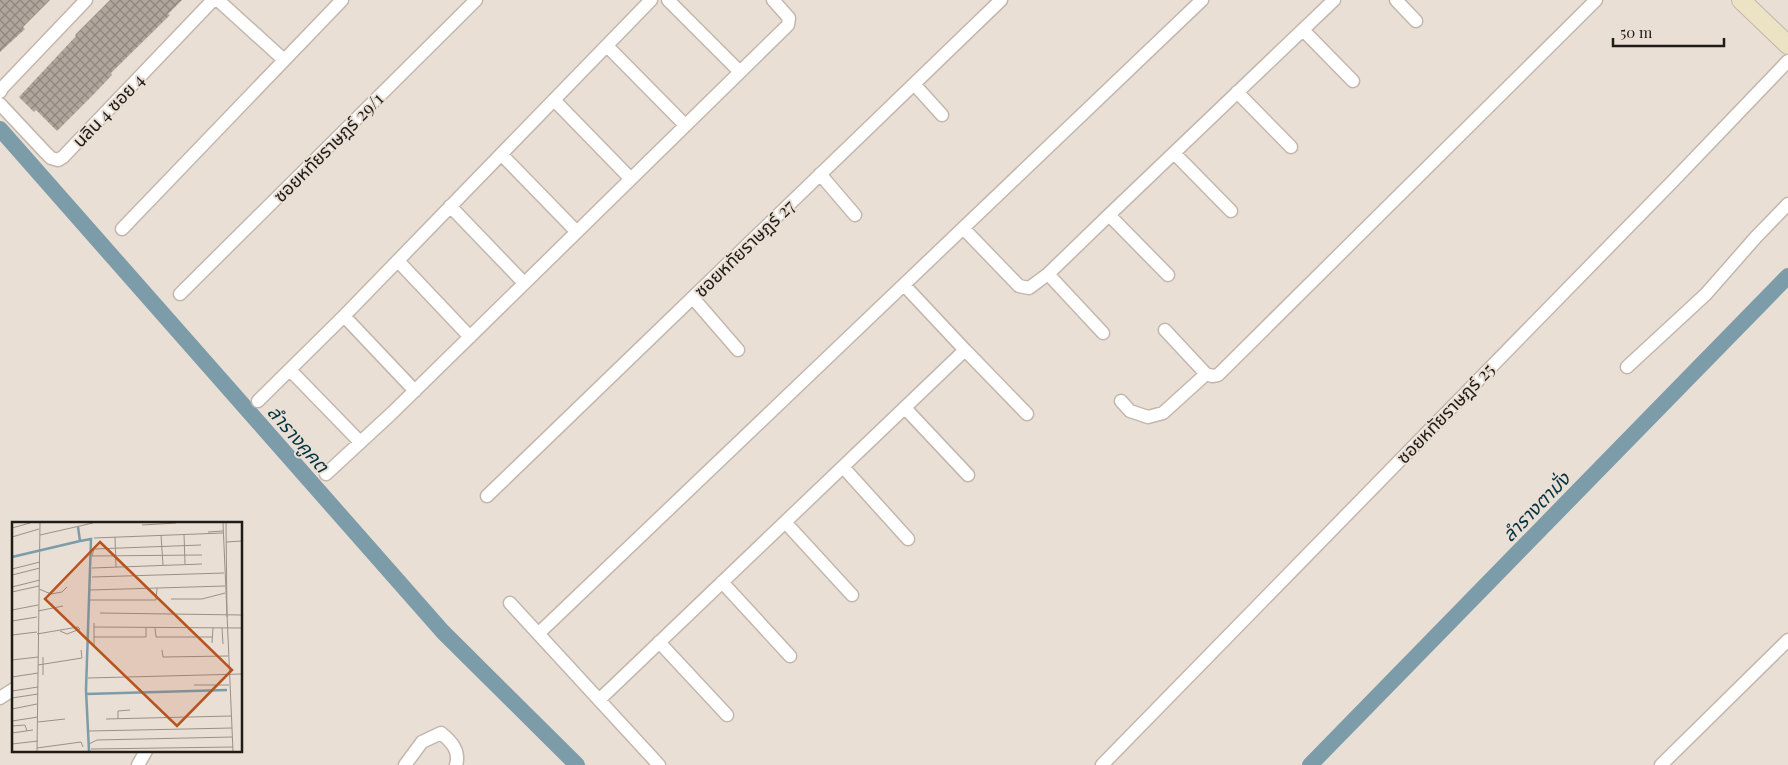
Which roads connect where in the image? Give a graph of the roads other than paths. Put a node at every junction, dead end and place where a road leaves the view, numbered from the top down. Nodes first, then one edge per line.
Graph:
1 (86, 0) edge
2 (213, 0) edge
3 (218, 0) edge
4 (342, 0) edge
5 (476, 0) edge
6 (652, 0) edge
7 (668, 0) edge
8 (773, 0) edge
9 (1001, 0) edge
10 (1202, 0) edge
11 (1334, 0) edge
12 (1396, 0) edge
13 (1596, 0) edge
14 (1742, 0) edge
15 (1416, 21) dead end
16 (1303, 30) junction
17 (1788, 45) edge
18 (608, 46) junction
19 (284, 60) junction
20 (1788, 61) edge
21 (740, 72) junction
22 (1353, 81) dead end
23 (914, 84) junction
24 (1, 90) edge
25 (1237, 92) junction
26 (554, 100) junction
27 (0, 104) edge
28 (942, 115) dead end
29 (685, 125) junction
30 (1291, 147) dead end
31 (1174, 153) junction
32 (501, 154) junction
33 (820, 174) junction
34 (630, 178) junction
35 (1788, 204) edge
36 (450, 206) junction
37 (1232, 211) dead end
38 (855, 215) dead end
39 (1109, 215) junction
40 (963, 228) junction
41 (122, 229) dead end
42 (576, 231) junction
43 (398, 261) junction
44 (1048, 274) junction
45 (1168, 275) dead end
46 (524, 284) junction
47 (904, 285) junction
48 (180, 294) dead end
49 (693, 298) junction
50 (344, 316) junction
51 (1165, 330) dead end
52 (1103, 333) dead end
53 (470, 336) junction
54 (738, 350) dead end
55 (965, 350) junction
56 (1627, 367) dead end
57 (290, 370) junction
58 (1206, 374) junction
59 (415, 391) junction
60 (258, 401) dead end
61 (1121, 401) dead end
62 (906, 408) junction
63 (1027, 414) dead end
64 (360, 442) junction
65 (843, 467) junction
66 (326, 474) dead end
67 (968, 475) dead end
68 (487, 496) dead end
69 (785, 522) junction
70 (908, 539) dead end
71 (722, 582) junction
72 (852, 595) dead end
73 (510, 603) dead end
74 (539, 633) junction
75 (1788, 640) edge
76 (659, 642) junction
77 (790, 656) dead end
78 (12, 690) edge
79 (0, 698) edge
80 (599, 700) junction
81 (727, 715) dead end
82 (145, 752) edge
83 (138, 765) edge
84 (405, 765) edge
85 (456, 765) edge
86 (658, 765) edge
87 (1102, 765) edge
88 (1662, 765) edge

1 - 24 street
2 - 27 street, นลิน 4 ซอย 4
3 - 19 street
4 - 19 street
5 - 48 street, ซอยหทัยราษฎร์ 29/1
6 - 18 street
7 - 21 street
8 - 21 street
9 - 23 street, ซอยหทัยราษฎร์ 27
10 - 40 street
11 - 16 street
12 - 15 street
13 - 58 street
14 - 17 main road
16 - 22 street
16 - 25 street
18 - 26 street
18 - 29 street
19 - 41 street
20 - 87 street, ซอยหทัยราษฎร์ 25
21 - 29 street
23 - 28 street
23 - 33 street, ซอยหทัยราษฎร์ 27
25 - 30 street
25 - 31 street
26 - 32 street
26 - 34 street
29 - 34 street
31 - 37 street
31 - 39 street
32 - 36 street
32 - 42 street
33 - 38 street
33 - 49 street, ซอยหทัยราษฎร์ 27
34 - 42 street
35 - 56 street
36 - 43 street
36 - 46 street
39 - 44 street
39 - 45 street
40 - 44 street
40 - 47 street
42 - 46 street
43 - 50 street
43 - 53 street
44 - 52 street
46 - 53 street
47 - 55 street
47 - 74 street
49 - 54 street
49 - 68 street, ซอยหทัยราษฎร์ 27
50 - 57 street
50 - 59 street
51 - 58 street
53 - 59 street
55 - 62 street
55 - 63 street
57 - 60 street
57 - 64 street
58 - 61 street
59 - 64 street
62 - 65 street
62 - 67 street
64 - 66 street
65 - 69 street
65 - 70 street
69 - 71 street
69 - 72 street
71 - 76 street
71 - 77 street
73 - 74 street
74 - 80 street
75 - 88 street
76 - 80 street
76 - 81 street
78 - 79 street
80 - 86 street
82 - 83 street
84 - 85 street

